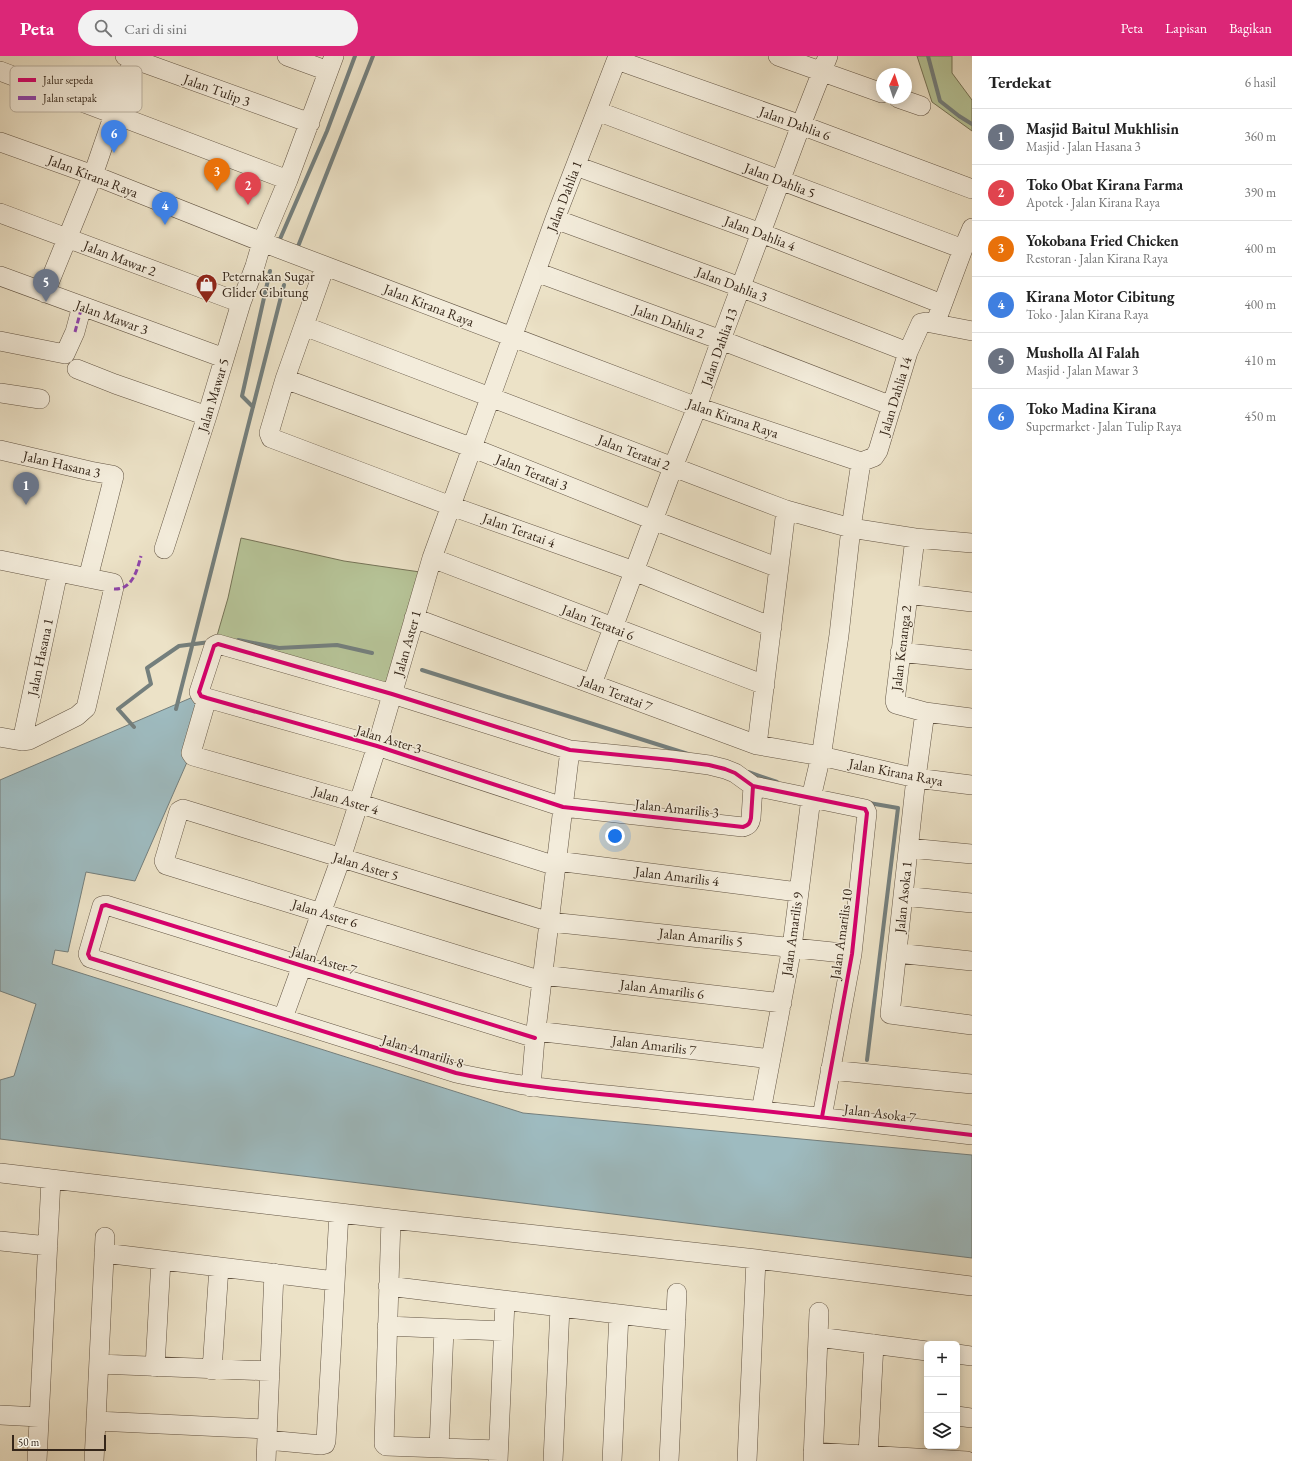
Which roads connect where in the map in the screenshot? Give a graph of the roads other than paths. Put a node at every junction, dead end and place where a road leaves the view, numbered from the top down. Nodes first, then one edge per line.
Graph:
1 (288, 56) edge
2 (778, 56) edge
3 (131, 57) edge
4 (618, 58) edge
5 (331, 63) edge
6 (825, 64) edge
7 (0, 71) edge
8 (10, 75) edge
9 (876, 90) edge
10 (912, 103) edge
11 (921, 106) dead end
12 (597, 111) junction
13 (113, 113) joint
14 (310, 124) junction
15 (801, 125) junction
16 (0, 142) edge
17 (576, 166) junction
18 (93, 175) junction
19 (288, 180) junction
20 (780, 181) junction
21 (972, 189) edge
22 (0, 213) edge
23 (555, 218) junction
24 (972, 228) edge
25 (761, 233) junction
26 (68, 238) junction
27 (270, 245) junction
28 (963, 249) junction
29 (325, 266) junction
30 (536, 272) junction
31 (0, 276) edge
32 (740, 287) junction
33 (45, 293) junction
34 (241, 303) junction
35 (942, 304) junction
36 (82, 306) junction
37 (928, 324) junction
38 (304, 326) junction
39 (972, 331) edge
40 (512, 337) junction
41 (721, 340) junction
42 (0, 342) edge
43 (908, 352) junction
44 (224, 358) junction
45 (77, 369) dead end
46 (285, 379) junction
47 (0, 393) edge
48 (490, 397) junction
49 (40, 399) dead end
50 (892, 406) junction
51 (697, 407) junction
52 (207, 416) junction
53 (473, 448) junction
54 (0, 453) edge
55 (861, 462) junction
56 (673, 467) junction
57 (451, 506) junction
58 (786, 510) junction
59 (653, 520) junction
60 (851, 528) junction
61 (915, 538) junction
62 (972, 543) edge
63 (164, 548) dead end
64 (432, 558) junction
65 (0, 560) edge
66 (779, 568) junction
67 (58, 572) junction
68 (634, 572) junction
69 (88, 578) junction
70 (908, 594) junction
71 (972, 602) edge
72 (414, 618) junction
73 (772, 627) junction
74 (613, 628) junction
75 (900, 652) junction
76 (972, 660) edge
77 (592, 684) junction
78 (765, 685) junction
79 (392, 694) junction
80 (207, 698) junction
81 (925, 712) junction
82 (972, 718) edge
83 (0, 737) edge
84 (22, 741) junction
85 (757, 745) junction
86 (376, 746) junction
87 (570, 750) junction
88 (821, 756) junction
89 (916, 778) junction
90 (972, 785) edge
91 (752, 786) junction
92 (810, 798) junction
93 (358, 803) junction
94 (563, 807) junction
95 (183, 809) joint
96 (909, 848) junction
97 (972, 854) edge
98 (341, 858) junction
99 (556, 863) junction
100 (798, 892) junction
101 (903, 896) junction
102 (972, 903) edge
103 (322, 912) junction
104 (550, 922) junction
105 (792, 947) junction
106 (897, 953) junction
107 (852, 954) junction
108 (90, 958) joint
109 (972, 961) edge
110 (302, 965) junction
111 (543, 978) junction
112 (782, 1003) junction
113 (283, 1018) junction
114 (972, 1024) edge
115 (536, 1034) junction
116 (772, 1059) junction
117 (830, 1070) junction
118 (972, 1084) edge
119 (531, 1087) junction
120 (762, 1111) junction
121 (822, 1117) junction
122 (972, 1135) edge
123 (0, 1173) edge
124 (51, 1179) junction
125 (339, 1213) junction
126 (391, 1219) junction
127 (0, 1241) edge
128 (48, 1246) junction
129 (756, 1259) junction
130 (161, 1260) junction
131 (219, 1267) junction
132 (274, 1273) junction
133 (335, 1281) junction
134 (388, 1286) junction
135 (972, 1286) edge
136 (677, 1293) dead end
137 (505, 1300) junction
138 (560, 1307) junction
139 (819, 1312) dead end
140 (619, 1314) junction
141 (676, 1321) junction
142 (387, 1326) junction
143 (444, 1328) junction
144 (504, 1331) junction
145 (818, 1337) junction
146 (874, 1344) junction
147 (924, 1351) edge
148 (960, 1354) edge
149 (972, 1356) edge
150 (98, 1364) junction
151 (155, 1367) junction
152 (212, 1370) junction
153 (270, 1371) junction
154 (0, 1416) edge
155 (960, 1416) edge
156 (39, 1417) junction
157 (972, 1418) edge
158 (96, 1421) junction
159 (267, 1434) junction
160 (438, 1448) junction
161 (927, 1452) edge
162 (868, 1455) junction
163 (498, 1456) edge
164 (813, 1456) edge
165 (37, 1461) edge
166 (94, 1461) edge
167 (266, 1461) edge
168 (553, 1461) edge
169 (612, 1461) edge
170 (669, 1461) edge
171 (747, 1461) edge
172 (967, 1461) edge

1 - 5 street
2 - 6 street
3 - 14 street, Jalan Tulip 3
4 - 12 street, Jalan Dahlia 1
4 - 15 street, Jalan Dahlia 6
5 - 14 street, Jalan Mawar 5
6 - 9 street
6 - 15 street, Jalan Dahlia 13
7 - 8 street
10 - 11 street
12 - 17 street, Jalan Dahlia 1
12 - 20 street, Jalan Dahlia 5
13 - 18 street
13 - 19 street
14 - 19 street, Jalan Mawar 5
15 - 20 street, Jalan Dahlia 13
15 - 21 street, Jalan Dahlia 6
16 - 18 street, Jalan Kirana Raya
17 - 23 street, Jalan Dahlia 1
17 - 25 street, Jalan Dahlia 4
18 - 26 street
18 - 27 street, Jalan Kirana Raya
19 - 27 street, Jalan Mawar 5
20 - 25 street, Jalan Dahlia 13
20 - 28 street, Jalan Dahlia 5
22 - 26 street, Jalan Mawar 2
23 - 30 street, Jalan Dahlia 1
23 - 32 street, Jalan Dahlia 3
24 - 28 street, Jalan Dahlia 14
25 - 32 street, Jalan Dahlia 13
25 - 35 street, Jalan Dahlia 4
26 - 33 street
26 - 34 street, Jalan Mawar 2
27 - 29 street, Jalan Kirana Raya
27 - 34 street, Jalan Mawar 5
28 - 35 street, Jalan Dahlia 14
29 - 38 street
29 - 40 street, Jalan Kirana Raya
30 - 40 street, Jalan Dahlia 1
30 - 41 street, Jalan Dahlia 2
31 - 33 street, Jalan Mawar 3
32 - 41 street, Jalan Dahlia 13
32 - 43 street, Jalan Dahlia 3
33 - 36 street, Jalan Mawar 3
34 - 44 street, Jalan Mawar 5
35 - 37 street, Jalan Dahlia 14
36 - 42 street
36 - 44 street, Jalan Mawar 3
37 - 39 street
37 - 43 street, Jalan Dahlia 14
38 - 46 street
38 - 48 street, Jalan Teratai 2
40 - 48 street, Jalan Aster 1
40 - 51 street, Jalan Kirana Raya
41 - 50 street, Jalan Dahlia 2
41 - 51 street, Jalan Dahlia 13
43 - 50 street, Jalan Dahlia 14
44 - 52 street, Jalan Mawar 5
45 - 52 street
46 - 53 street, Jalan Teratai 3
46 - 57 street, Jalan Teratai 4
47 - 49 street
48 - 53 street, Jalan Aster 1
48 - 56 street, Jalan Teratai 2
50 - 55 street, Jalan Dahlia 14
51 - 55 street, Jalan Kirana Raya
51 - 56 street, Jalan Dahlia 13
52 - 63 street, Jalan Mawar 5
53 - 57 street, Jalan Aster 1
53 - 59 street, Jalan Teratai 3
54 - 69 street, Jalan Hasana 3
55 - 60 street, Jalan Amarilis 9
56 - 58 street, Jalan Teratai 2
56 - 59 street, Jalan Dahlia 13
57 - 64 street, Jalan Aster 1
57 - 68 street, Jalan Teratai 4
58 - 60 street, Jalan Teratai 2
58 - 66 street
59 - 66 street, Jalan Teratai 3
59 - 68 street, Jalan Dahlia 13
60 - 61 street, Jalan Teratai 2
60 - 88 street, Jalan Amarilis 9
61 - 62 street, Jalan Teratai 2
61 - 70 street, Jalan Kenanga 2
64 - 72 street, Jalan Aster 1
64 - 74 street, Jalan Teratai 6
65 - 67 street
66 - 73 street
67 - 69 street
67 - 84 street, Jalan Hasana 1
68 - 73 street, Jalan Teratai 4
68 - 74 street, Jalan Dahlia 13
69 - 84 street
70 - 71 street
70 - 75 street, Jalan Kenanga 2
72 - 77 street, Jalan Teratai 7
72 - 79 street, Jalan Aster 1
73 - 78 street
74 - 77 street, Jalan Dahlia 13
74 - 78 street, Jalan Teratai 6
75 - 76 street
75 - 81 street, Jalan Kenanga 2
77 - 85 street, Jalan Teratai 7
78 - 85 street
79 - 80 street
79 - 86 street, Jalan Aster 1
79 - 87 street
80 - 86 street, Jalan Aster 3
80 - 93 street, Jalan Aster 4
81 - 82 street, Jalan Kenanga 2
81 - 89 street, Jalan Asoka 1
83 - 84 street
85 - 88 street, Jalan Teratai 7
86 - 93 street, Jalan Aster 1
86 - 94 street, Jalan Aster 3
87 - 91 street
87 - 94 street
88 - 89 street, Jalan Kirana Raya
88 - 92 street, Jalan Amarilis 9
89 - 90 street, Jalan Kirana Raya
89 - 96 street, Jalan Asoka 1
91 - 92 street
91 - 94 street, Jalan Amarilis 3
92 - 100 street, Jalan Amarilis 9
92 - 107 street, Jalan Amarilis 10
93 - 98 street, Jalan Aster 1
93 - 99 street, Jalan Aster 4
94 - 99 street
95 - 98 street, Jalan Aster 5
95 - 103 street, Jalan Aster 6
96 - 97 street
96 - 101 street, Jalan Asoka 1
98 - 103 street, Jalan Aster 1
98 - 104 street, Jalan Aster 5
99 - 100 street, Jalan Amarilis 4
99 - 104 street
100 - 105 street, Jalan Amarilis 9
101 - 102 street
101 - 106 street, Jalan Asoka 1
103 - 110 street, Jalan Aster 1
103 - 111 street, Jalan Aster 6
104 - 105 street, Jalan Amarilis 5
104 - 111 street
105 - 107 street, Jalan Amarilis 5
105 - 112 street, Jalan Amarilis 9
106 - 109 street
106 - 114 street, Jalan Asoka 1
107 - 117 street, Jalan Amarilis 10
108 - 110 street, Jalan Aster 7
108 - 113 street, Jalan Amarilis 8
110 - 113 street, Jalan Aster 1
110 - 115 street, Jalan Aster 7
111 - 112 street, Jalan Amarilis 6
111 - 115 street
112 - 116 street, Jalan Amarilis 9
113 - 119 street, Jalan Amarilis 8
115 - 116 street, Jalan Amarilis 7
115 - 119 street
116 - 120 street, Jalan Amarilis 9
117 - 118 street
117 - 121 street, Jalan Amarilis 10
119 - 120 street, Jalan Amarilis 8
120 - 121 street, Jalan Asoka 7
121 - 122 street, Jalan Asoka 7
123 - 124 street
124 - 125 street
124 - 128 street
125 - 126 street
125 - 133 street
126 - 129 street
126 - 134 street
127 - 128 street
128 - 156 street
129 - 135 street
129 - 171 street
130 - 131 street
130 - 150 street
130 - 151 street
131 - 132 street
131 - 152 street
132 - 133 street
132 - 153 street
133 - 159 street
134 - 137 street
134 - 142 street
136 - 141 street
137 - 138 street
137 - 144 street
138 - 140 street
138 - 168 street
139 - 145 street
140 - 141 street
140 - 169 street
141 - 170 street
142 - 143 street
142 - 160 street
143 - 144 street
143 - 160 street
144 - 163 street
145 - 146 street
145 - 164 street
146 - 147 street
146 - 162 street
148 - 149 street
150 - 151 street
150 - 158 street
151 - 152 street
152 - 153 street
153 - 159 street
154 - 156 street
155 - 157 street
156 - 165 street
158 - 159 street
158 - 166 street
159 - 167 street
160 - 163 street
161 - 162 street
161 - 172 street
162 - 164 street

